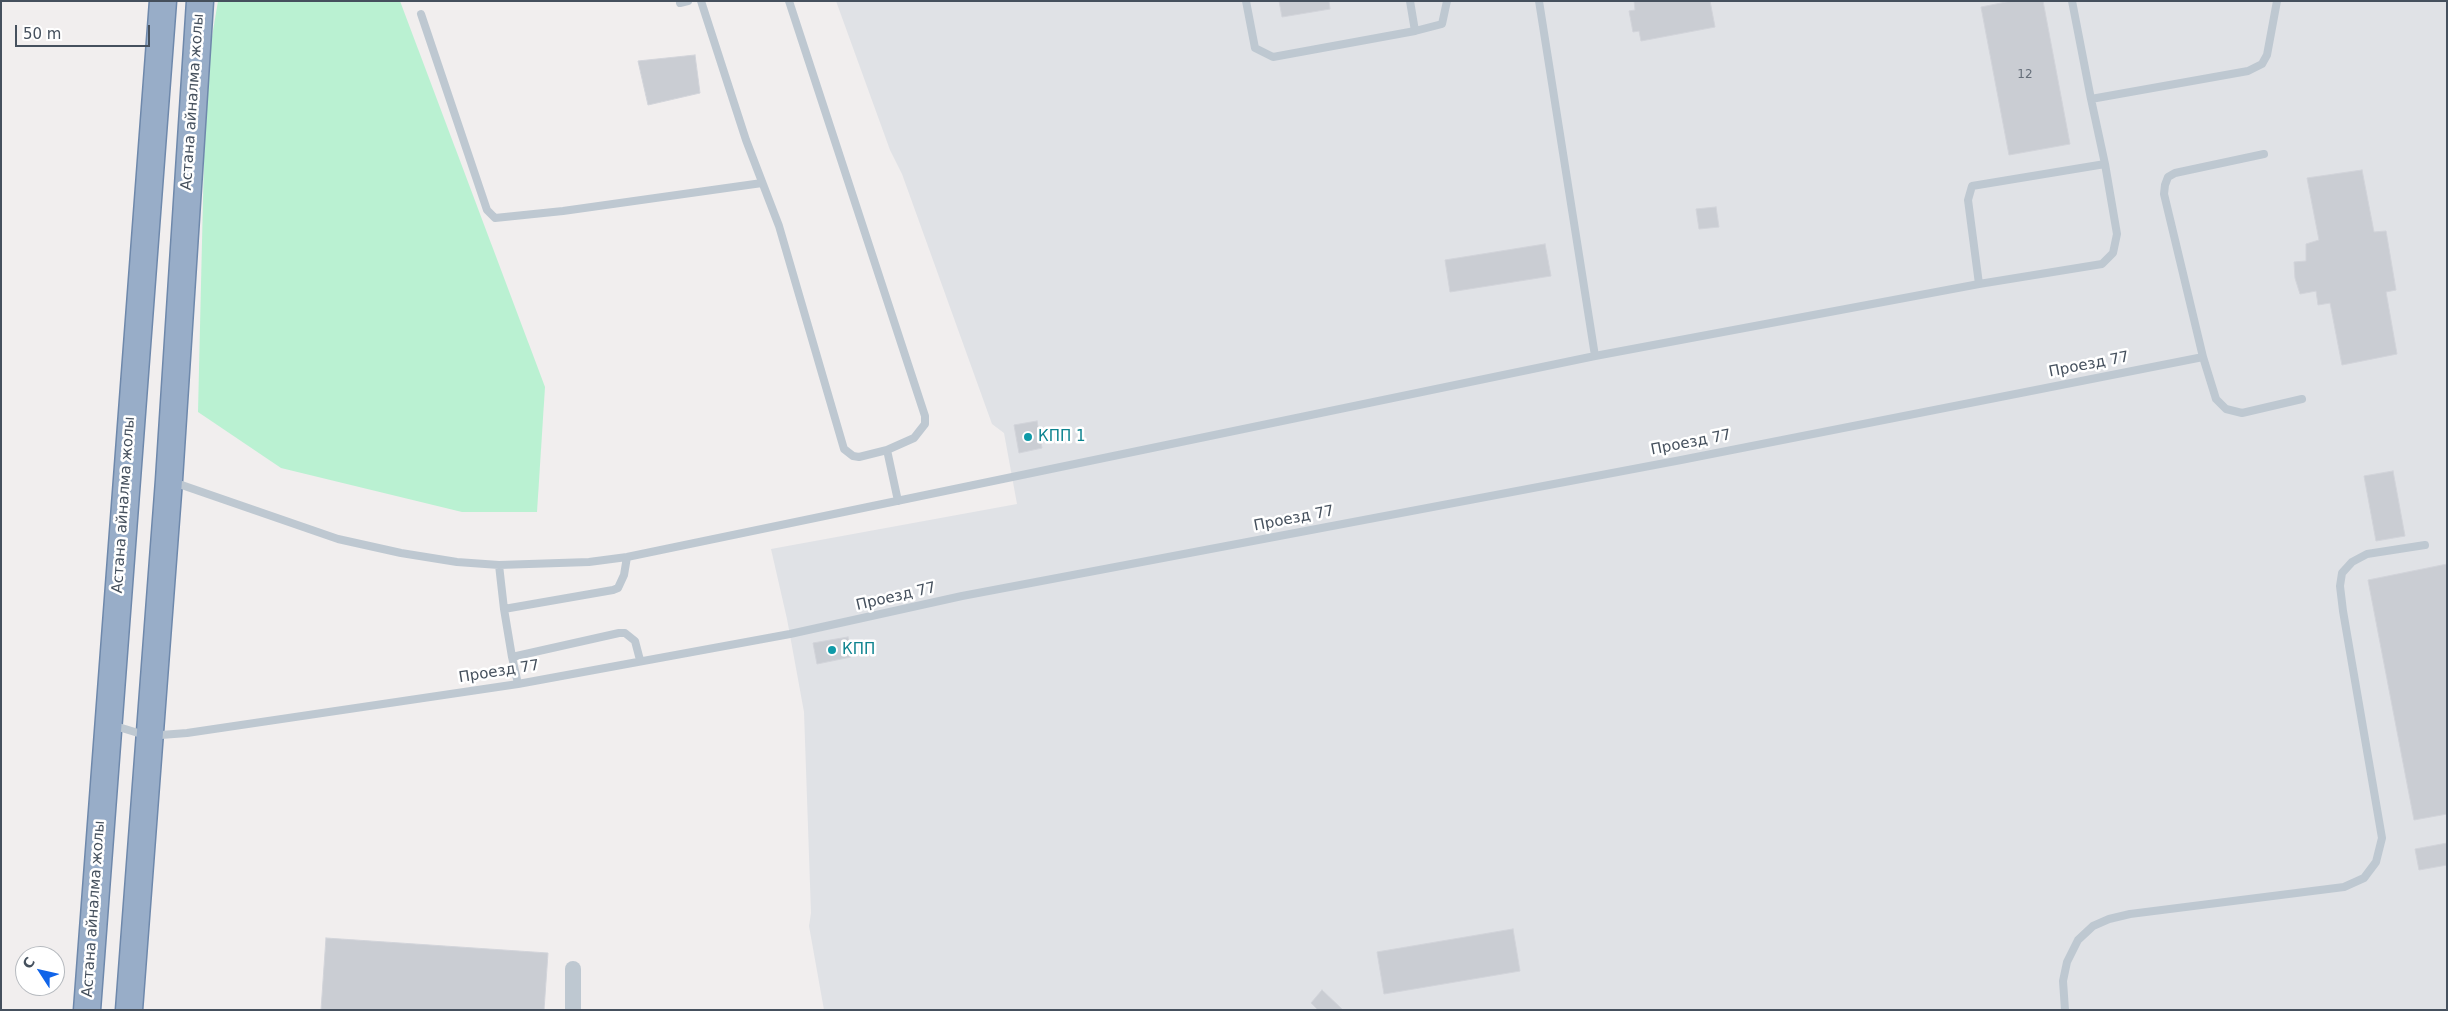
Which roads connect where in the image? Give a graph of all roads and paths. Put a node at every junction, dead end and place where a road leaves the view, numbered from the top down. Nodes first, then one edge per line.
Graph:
1 (163, 1) edge
2 (200, 1) edge
3 (701, 1) edge
4 (789, 1) edge
5 (1246, 1) edge
6 (1410, 1) edge
7 (1447, 1) edge
8 (1539, 1) edge
9 (2072, 1) edge
10 (2277, 1) edge
11 (421, 14) dead end
12 (1415, 31) junction
13 (2091, 99) junction
14 (2264, 154) dead end
15 (2105, 164) junction
16 (762, 184) junction
17 (1979, 284) junction
18 (1595, 356) junction
19 (2203, 357) junction
20 (2302, 399) dead end
21 (887, 450) junction
22 (168, 480) junction
23 (898, 501) junction
24 (2425, 546) dead end
25 (627, 557) junction
26 (499, 565) junction
27 (504, 609) junction
28 (512, 657) junction
29 (640, 660) junction
30 (518, 684) junction
31 (108, 724) junction
32 (148, 736) junction
33 (573, 969) dead end
34 (87, 1010) edge
35 (129, 1010) edge
36 (574, 1010) edge
37 (2065, 1010) edge

1 - 31 highway, Астана айналма жолы
2 - 22 highway, Астана айналма жолы
3 - 16 lane
4 - 21 lane
5 - 12 lane
6 - 12 lane
7 - 12 lane
8 - 18 lane
9 - 13 lane
10 - 13 lane
11 - 16 lane
13 - 15 lane
14 - 19 lane
15 - 17 lane
15 - 17 lane
16 - 21 lane
17 - 18 lane
18 - 23 lane
19 - 20 lane
19 - 29 lane, Проезд 77
21 - 23 lane
22 - 26 lane
22 - 32 highway, Астана айналма жолы
23 - 25 lane
24 - 37 lane
25 - 26 lane
25 - 27 lane
26 - 27 lane
27 - 28 lane
28 - 29 lane
28 - 30 lane
29 - 30 lane, Проезд 77
30 - 32 lane, Проезд 77
31 - 32 lane, Проезд 77
31 - 34 highway, Астана айналма жолы
32 - 35 highway, Астана айналма жолы
33 - 36 street

